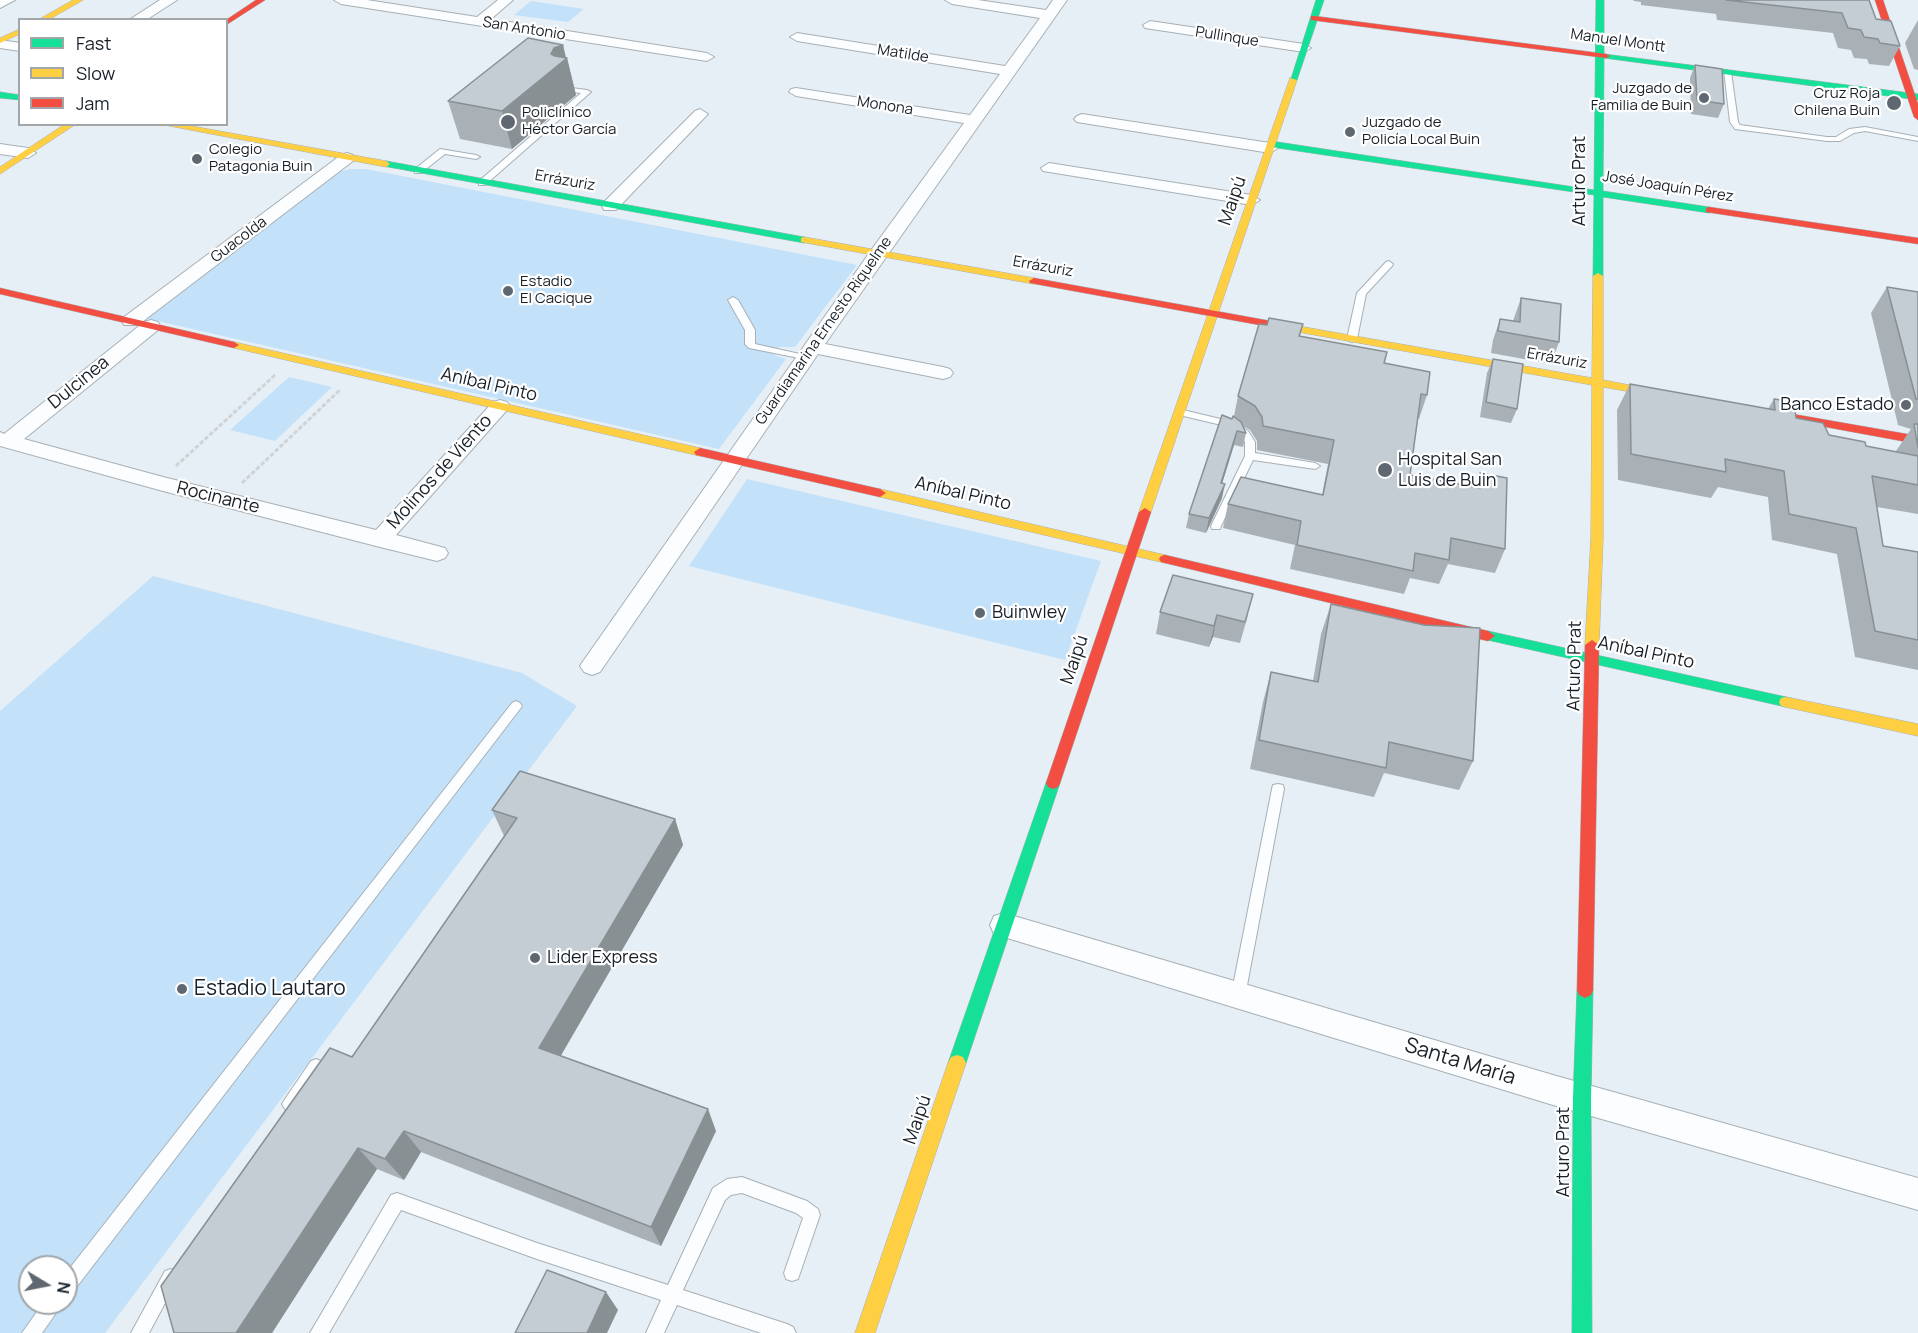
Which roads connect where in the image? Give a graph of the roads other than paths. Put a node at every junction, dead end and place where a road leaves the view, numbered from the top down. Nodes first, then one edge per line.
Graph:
1 (8, 0) edge
2 (79, 0) edge
3 (170, 0) edge
4 (261, 0) edge
5 (341, 0) edge
6 (506, 0) edge
7 (952, 0) edge
8 (1060, 0) edge
9 (1600, 0) edge
10 (1879, 0) edge
11 (1317, 1) edge
12 (0, 4) edge
13 (1049, 15) junction
14 (45, 18) edge
15 (138, 18) edge
16 (1314, 18) junction
17 (228, 21) edge
18 (480, 22) junction
19 (1150, 25) dead end
20 (18, 32) edge
21 (797, 38) dead end
22 (0, 42) edge
23 (18, 46) edge
24 (1304, 48) junction
25 (1599, 55) junction
26 (707, 57) dead end
27 (1009, 71) junction
28 (1727, 72) junction
29 (567, 88) edge
30 (796, 92) dead end
31 (0, 95) edge
32 (1915, 97) edge
33 (18, 98) edge
34 (700, 114) dead end
35 (1918, 117) edge
36 (1082, 119) dead end
37 (973, 120) junction
38 (69, 126) edge
39 (174, 126) edge
40 (1918, 139) edge
41 (1270, 146) junction
42 (0, 148) edge
43 (28, 153) junction
44 (476, 157) dead end
45 (346, 158) junction
46 (1049, 168) dead end
47 (0, 171) edge
48 (418, 171) junction
49 (482, 183) junction
50 (1598, 193) junction
51 (1252, 200) junction
52 (610, 206) junction
53 (1918, 241) edge
54 (878, 253) junction
55 (1389, 264) dead end
56 (0, 291) edge
57 (733, 300) dead end
58 (1213, 314) junction
59 (131, 321) junction
60 (151, 326) junction
61 (1352, 339) junction
62 (809, 352) junction
63 (943, 374) dead end
64 (1599, 383) junction
65 (1690, 399) edge
66 (500, 406) junction
67 (1179, 412) junction
68 (1770, 414) edge
69 (4, 440) edge
70 (1918, 440) edge
71 (1250, 456) junction
72 (735, 460) junction
73 (1315, 466) dead end
74 (1216, 526) dead end
75 (380, 539) junction
76 (1131, 550) junction
77 (437, 554) dead end
78 (1592, 660) junction
79 (592, 666) dead end
80 (516, 706) dead end
81 (1918, 730) edge
82 (1278, 789) dead end
83 (1004, 925) junction
84 (1238, 996) junction
85 (316, 1066) edge
86 (1582, 1098) junction
87 (284, 1114) edge
88 (1918, 1194) edge
89 (178, 1267) edge
90 (78, 1272) edge
91 (792, 1273) dead end
92 (672, 1295) junction
93 (44, 1315) edge
94 (30, 1333) edge
95 (140, 1333) edge
96 (319, 1333) edge
97 (655, 1333) edge
98 (787, 1333) edge
99 (865, 1333) edge
100 (1582, 1333) edge

1 - 12 street
2 - 14 street
3 - 15 street
4 - 17 street
5 - 18 street, San Antonio
6 - 18 street
7 - 13 street
8 - 13 street, Guardiamarina Ernesto Riquelme
9 - 25 street, Arturo Prat
10 - 32 street
11 - 16 street, Maipú
13 - 27 street, Guardiamarina Ernesto Riquelme
16 - 24 street, Maipú
16 - 25 street, Manuel Montt
18 - 26 street, San Antonio
19 - 24 street, Pullinque
20 - 22 street
21 - 27 street, Matilde
22 - 23 street
24 - 41 street, Maipú
25 - 28 street, Manuel Montt
25 - 50 street, Arturo Prat
27 - 37 street, Guardiamarina Ernesto Riquelme
28 - 32 street, Manuel Montt
28 - 40 lane
29 - 49 lane
30 - 37 street, Monona
31 - 33 street
32 - 35 street
34 - 52 street
36 - 41 street
37 - 54 street, Guardiamarina Ernesto Riquelme
38 - 43 street
39 - 45 street, Errázuriz
41 - 50 street, José Joaquín Pérez
41 - 51 street, Maipú
42 - 43 street
43 - 47 street
44 - 48 lane
45 - 48 street, Errázuriz
45 - 59 street, Guacolda
46 - 51 street
48 - 49 street, Errázuriz
49 - 52 street, Errázuriz
50 - 53 street, José Joaquín Pérez
50 - 64 street, Arturo Prat
51 - 58 street, Maipú
52 - 54 street, Errázuriz
54 - 58 street, Errázuriz
54 - 62 street, Guardiamarina Ernesto Riquelme
55 - 61 lane
56 - 59 street, Aníbal Pinto
57 - 62 lane
58 - 61 street, Errázuriz
58 - 67 street, Maipú
59 - 60 street, Aníbal Pinto
60 - 66 street, Aníbal Pinto
60 - 69 street, Dulcinea
61 - 64 street, Errázuriz
62 - 63 street
62 - 72 street, Guardiamarina Ernesto Riquelme
64 - 65 street, Errázuriz
64 - 78 street, Arturo Prat
66 - 72 street, Aníbal Pinto
66 - 75 street, Molinos de Viento
67 - 71 lane
67 - 76 street, Maipú
68 - 70 street
69 - 75 street, Rocinante
71 - 73 lane
71 - 74 lane
72 - 76 street, Aníbal Pinto
72 - 79 street, Guardiamarina Ernesto Riquelme
75 - 77 street, Rocinante
76 - 78 street, Aníbal Pinto
76 - 83 street, Maipú
78 - 81 street, Aníbal Pinto
78 - 86 street, Arturo Prat
80 - 90 lane
82 - 84 lane
83 - 84 street, Santa María
83 - 99 street, Maipú
84 - 86 street, Santa María
85 - 87 lane
86 - 88 street, Santa María
86 - 100 street, Arturo Prat
89 - 95 lane
91 - 92 lane
92 - 96 lane
92 - 97 lane
92 - 98 lane
93 - 94 lane

